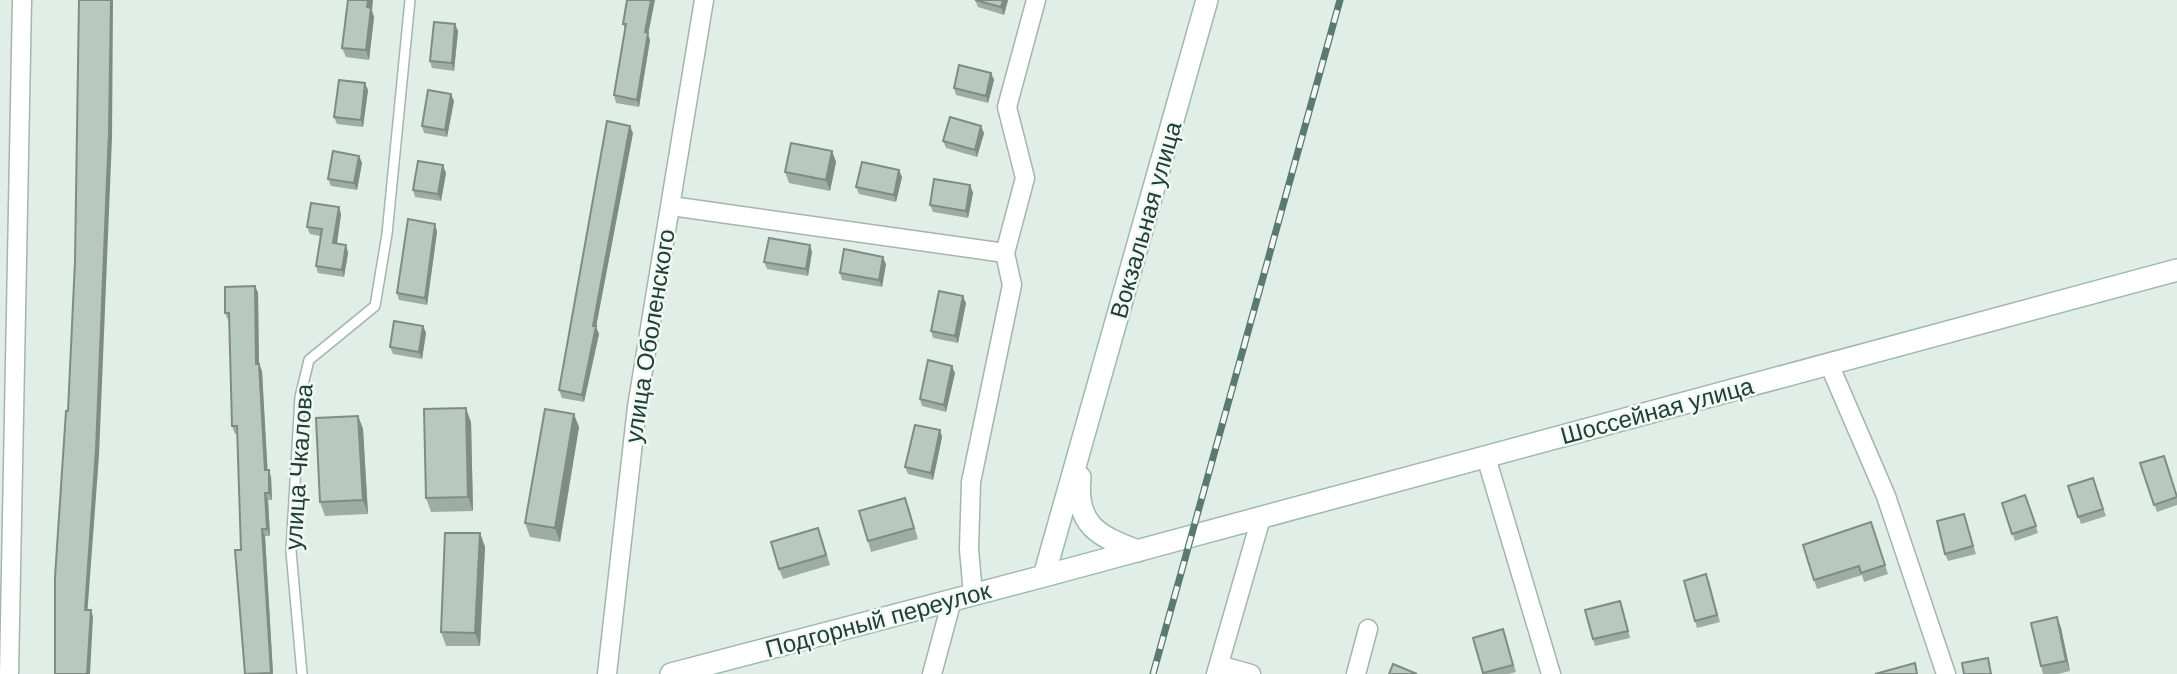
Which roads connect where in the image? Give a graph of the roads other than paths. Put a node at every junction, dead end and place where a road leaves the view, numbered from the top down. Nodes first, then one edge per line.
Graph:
1 (22, 0) edge
2 (410, 0) edge
3 (704, 0) edge
4 (1036, 0) edge
5 (1207, 0) edge
6 (671, 206) junction
7 (1005, 253) junction
8 (2177, 270) edge
9 (1829, 364) junction
10 (1085, 439) junction
11 (1486, 457) junction
12 (1261, 518) junction
13 (1138, 551) junction
14 (1044, 576) junction
15 (973, 594) junction
16 (951, 600) junction
17 (1368, 628) dead end
18 (1217, 670) edge
19 (9, 674) edge
20 (302, 674) edge
21 (607, 674) edge
22 (671, 674) edge
23 (932, 674) edge
24 (1251, 674) edge
25 (1356, 674) edge
26 (1550, 674) edge
27 (1945, 674) edge

1 - 19 street
2 - 20 lane, улица Чкалова
3 - 6 street, улица Оболенского
4 - 7 street
5 - 10 main road, Вокзальная улица
6 - 7 street
6 - 21 street, улица Оболенского
7 - 15 street
8 - 9 main road, Шоссейная улица
9 - 11 main road, Шоссейная улица
9 - 27 street
10 - 13 main road
10 - 14 main road
11 - 12 main road, Шоссейная улица
11 - 26 street
12 - 13 main road, Шоссейная улица
12 - 18 street
13 - 14 main road, Подгорный переулок
14 - 15 main road, Подгорный переулок
15 - 16 main road, Подгорный переулок
16 - 22 main road, Подгорный переулок
16 - 23 street
17 - 25 street
18 - 24 street

